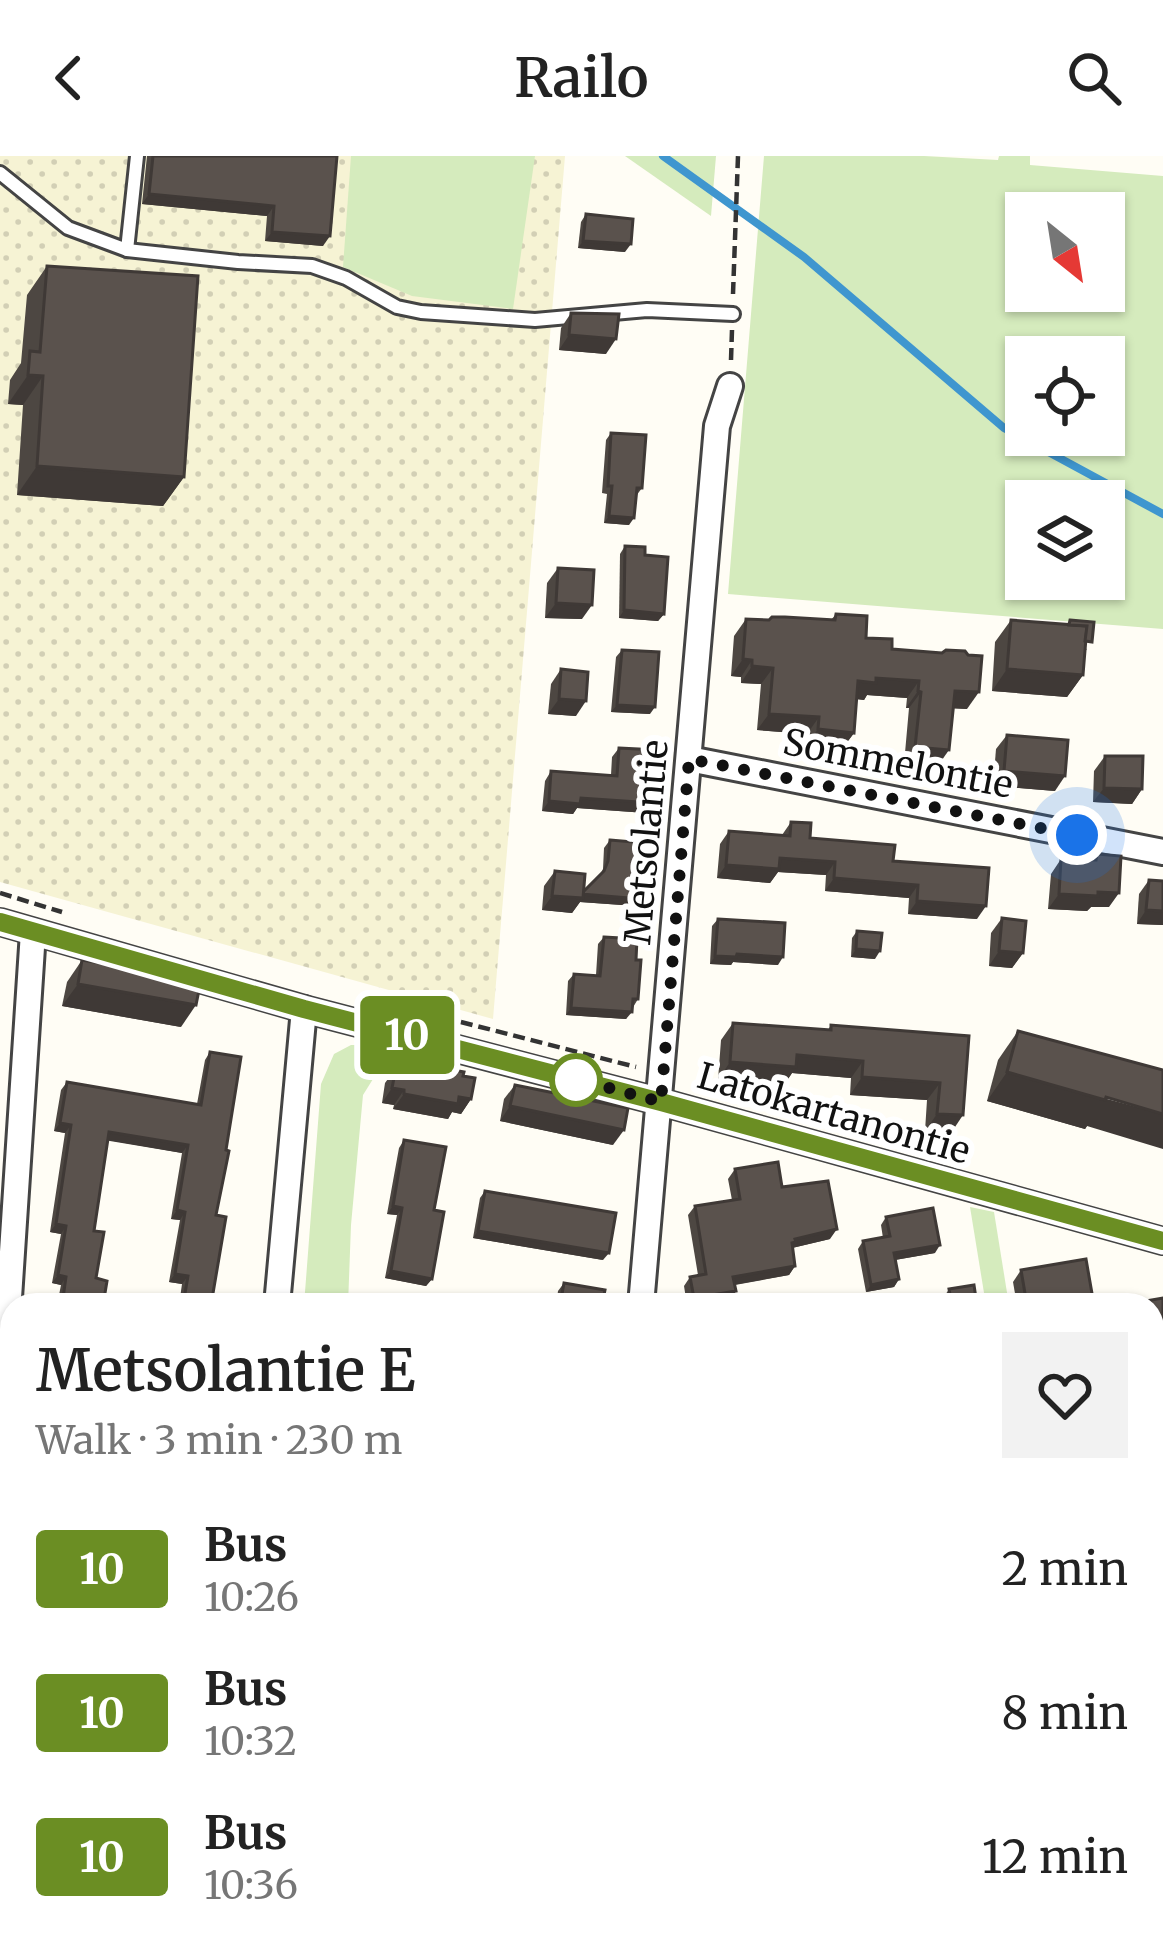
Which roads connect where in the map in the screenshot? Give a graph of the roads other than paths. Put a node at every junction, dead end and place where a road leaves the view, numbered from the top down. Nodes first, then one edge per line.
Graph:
1 (137, 156) edge
2 (0, 173) edge
3 (127, 250) junction
4 (733, 314) dead end
5 (730, 386) dead end
6 (689, 759) junction
7 (1163, 852) edge
8 (0, 922) edge
9 (33, 932) junction
10 (304, 1009) junction
11 (661, 1102) junction
12 (1163, 1241) edge
13 (9, 1293) edge
14 (278, 1293) edge
15 (642, 1293) edge

1 - 3 lane
2 - 3 lane
3 - 4 lane
5 - 6 street, Metsolantie
6 - 7 street, Sommelontie
6 - 11 street, Metsolantie
8 - 9 street, Latokartanontie
9 - 10 street, Latokartanontie
9 - 13 street
10 - 11 street, Latokartanontie
10 - 14 street
11 - 12 street, Latokartanontie
11 - 15 street, Metsolantie

